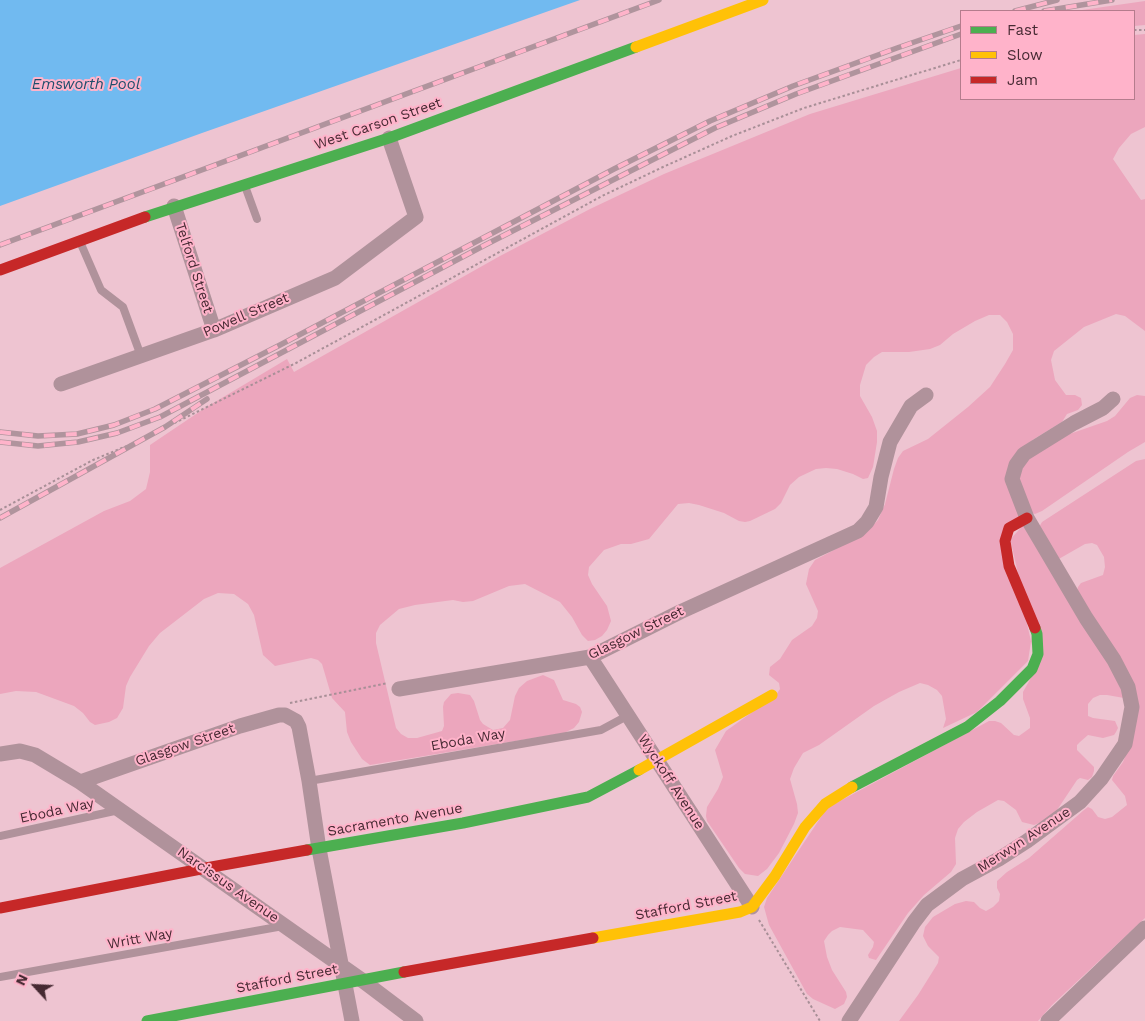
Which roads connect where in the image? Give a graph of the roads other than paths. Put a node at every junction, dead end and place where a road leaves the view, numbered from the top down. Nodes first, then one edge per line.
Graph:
1 (763, 0) edge
2 (389, 138) junction
3 (244, 183) junction
4 (174, 206) junction
5 (257, 219) dead end
6 (79, 241) junction
7 (0, 270) edge
8 (214, 330) junction
9 (141, 356) junction
10 (61, 384) dead end
11 (926, 394) dead end
12 (1113, 399) dead end
13 (1027, 518) junction
14 (590, 657) junction
15 (399, 689) dead end
16 (772, 695) dead end
17 (628, 716) junction
18 (0, 754) edge
19 (658, 760) junction
20 (309, 780) junction
21 (80, 782) junction
22 (119, 810) junction
23 (0, 836) edge
24 (319, 848) junction
25 (206, 868) junction
26 (752, 907) junction
27 (0, 908) edge
28 (285, 925) junction
29 (1145, 928) edge
30 (341, 966) junction
31 (0, 977) edge
32 (363, 981) junction
33 (344, 983) junction
34 (148, 1021) edge
35 (352, 1021) edge
36 (416, 1021) edge
37 (849, 1021) edge
38 (1048, 1021) edge

1 - 2 street, West Carson Street
2 - 3 street, West Carson Street
2 - 8 street, Powell Street
3 - 4 street, West Carson Street
3 - 5 lane
4 - 6 street, West Carson Street
4 - 8 street, Telford Street
6 - 7 street, West Carson Street
6 - 9 lane
8 - 9 street, Powell Street
9 - 10 street, Powell Street
11 - 14 street, Glasgow Street
12 - 13 street, Merwyn Avenue
13 - 26 street, Stafford Street
13 - 37 street, Merwyn Avenue
14 - 15 street, Glasgow Street
14 - 17 street, Wyckoff Avenue
16 - 19 street, Sacramento Avenue
17 - 19 street, Wyckoff Avenue
17 - 20 lane, Eboda Way
18 - 21 street, Narcissus Avenue
19 - 24 street, Sacramento Avenue
19 - 26 street, Wyckoff Avenue
20 - 21 street, Glasgow Street
20 - 24 street
21 - 22 street, Narcissus Avenue
22 - 23 lane, Eboda Way
22 - 25 street, Narcissus Avenue
24 - 25 street, Sacramento Avenue
24 - 30 street
25 - 27 street, Sacramento Avenue
25 - 28 street, Narcissus Avenue
26 - 32 street, Stafford Street
28 - 30 street, Narcissus Avenue
28 - 31 lane, Writt Way
29 - 38 street
30 - 32 street, Narcissus Avenue
30 - 33 street
32 - 33 street, Stafford Street
32 - 36 street, Narcissus Avenue
33 - 34 street, Stafford Street
33 - 35 street

